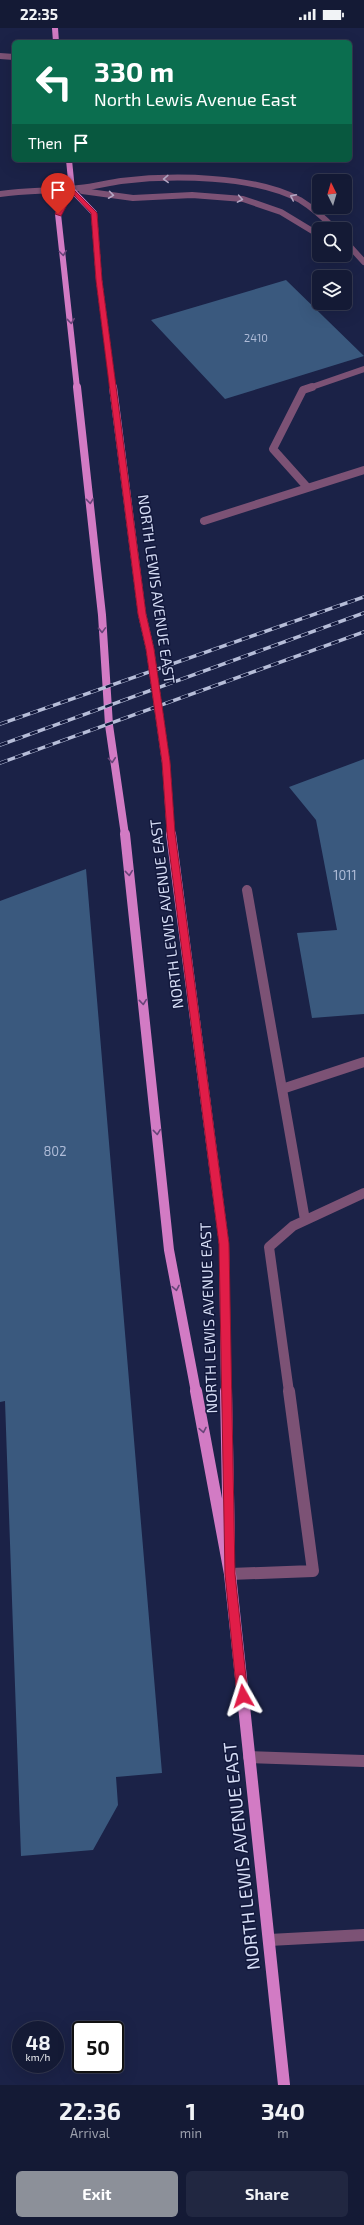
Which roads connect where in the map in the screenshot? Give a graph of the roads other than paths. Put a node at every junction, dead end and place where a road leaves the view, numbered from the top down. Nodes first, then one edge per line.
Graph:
1 (55, 28) edge
2 (56, 40) edge
3 (0, 56) edge
4 (12, 57) edge
5 (69, 162) edge
6 (72, 190) junction
7 (0, 194) edge
8 (329, 222) edge
9 (312, 231) edge
10 (352, 249) edge
11 (352, 255) edge
12 (364, 262) edge
13 (364, 369) edge
14 (364, 470) edge
15 (308, 488) junction
16 (204, 521) dead end
17 (247, 890) dead end
18 (364, 1062) edge
19 (282, 1089) junction
20 (364, 1193) edge
21 (305, 1220) junction
22 (230, 1574) junction
23 (249, 1757) junction
24 (364, 1761) edge
25 (364, 1935) edge
26 (269, 1940) junction
27 (284, 2085) edge

1 - 2 main road
3 - 4 street
5 - 6 main road
6 - 7 street
8 -> 6 street
6 -> 9 street
6 -> 22 main road, NORTH LEWIS AVENUE EAST
6 - 22 main road, NORTH LEWIS AVENUE EAST
10 - 12 street
11 - 12 street
13 - 15 street
14 - 15 street
15 - 16 street
17 - 19 street
18 - 19 street
19 - 21 street
20 - 21 street
21 - 22 street
22 - 23 main road, NORTH LEWIS AVENUE EAST
23 - 24 street
23 - 26 main road, NORTH LEWIS AVENUE EAST
25 - 26 street
26 - 27 main road, NORTH LEWIS AVENUE EAST

